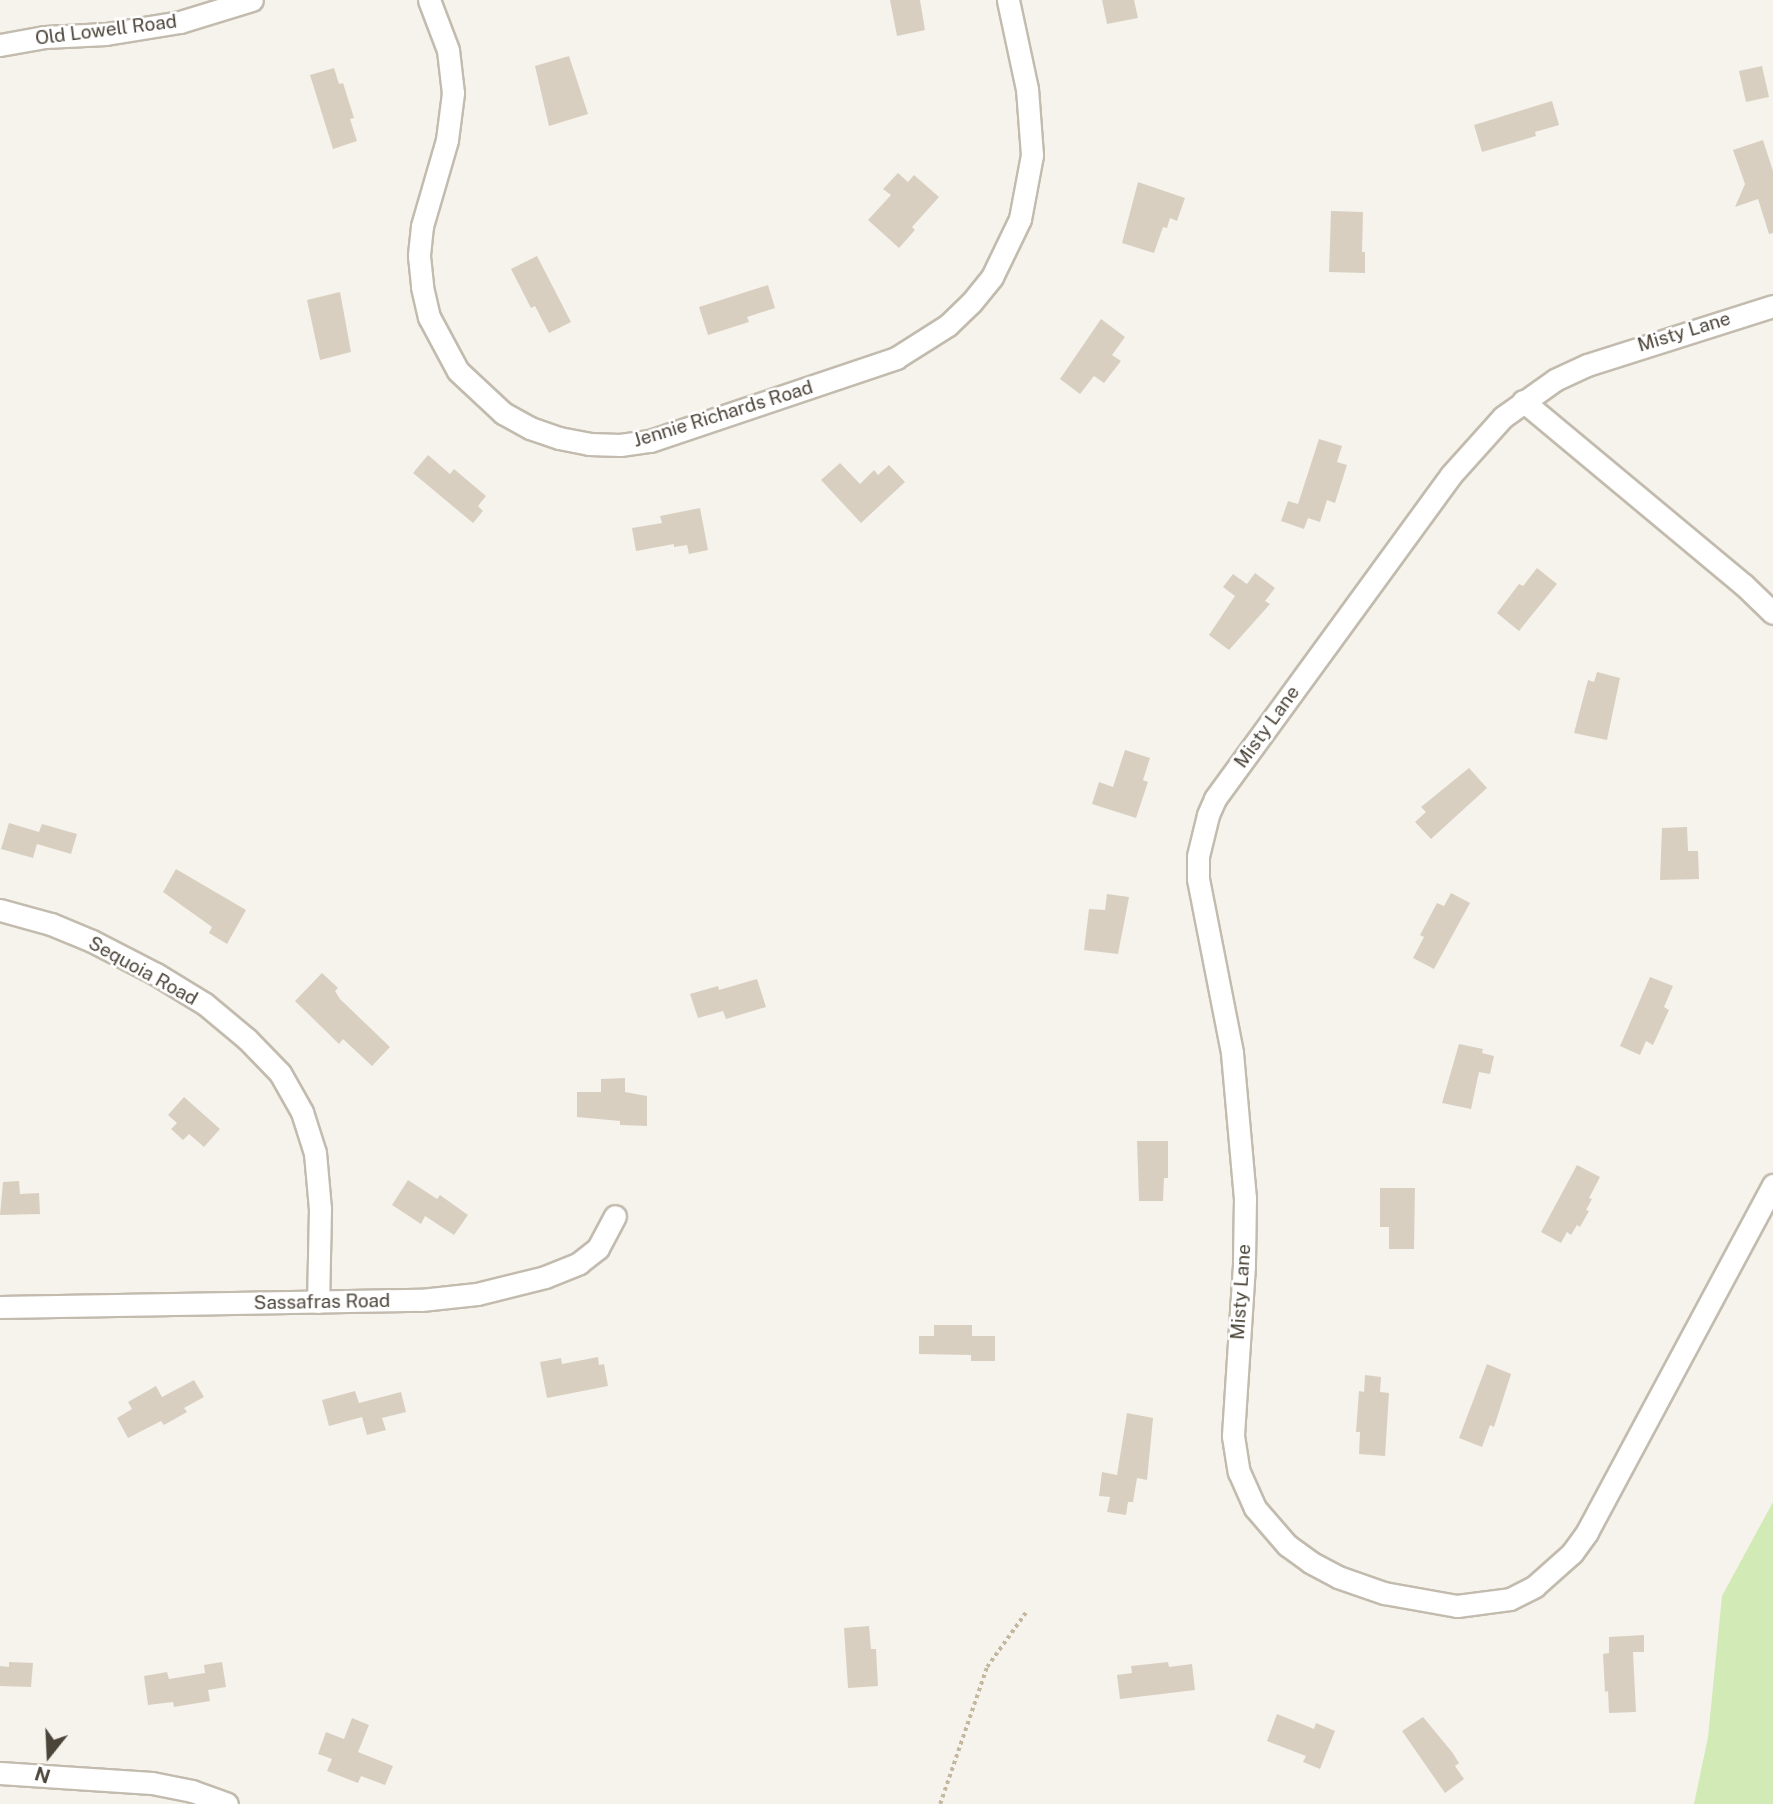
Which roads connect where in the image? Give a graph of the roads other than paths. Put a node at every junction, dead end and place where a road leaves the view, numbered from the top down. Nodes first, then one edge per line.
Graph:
1 (252, 0) edge
2 (429, 0) edge
3 (1008, 0) edge
4 (0, 45) edge
5 (1773, 306) edge
6 (1523, 401) junction
7 (1773, 613) edge
8 (0, 910) edge
9 (1773, 1185) edge
10 (615, 1216) dead end
11 (318, 1302) junction
12 (0, 1307) edge
13 (0, 1773) edge
14 (227, 1804) edge

1 - 4 street, Old Lowell Road
2 - 3 street, Jennie Richards Road
5 - 6 street, Misty Lane
6 - 7 street
6 - 9 street, Misty Lane
8 - 11 street, Sequoia Road
10 - 11 street, Sassafras Road
11 - 12 street, Sassafras Road
13 - 14 street

